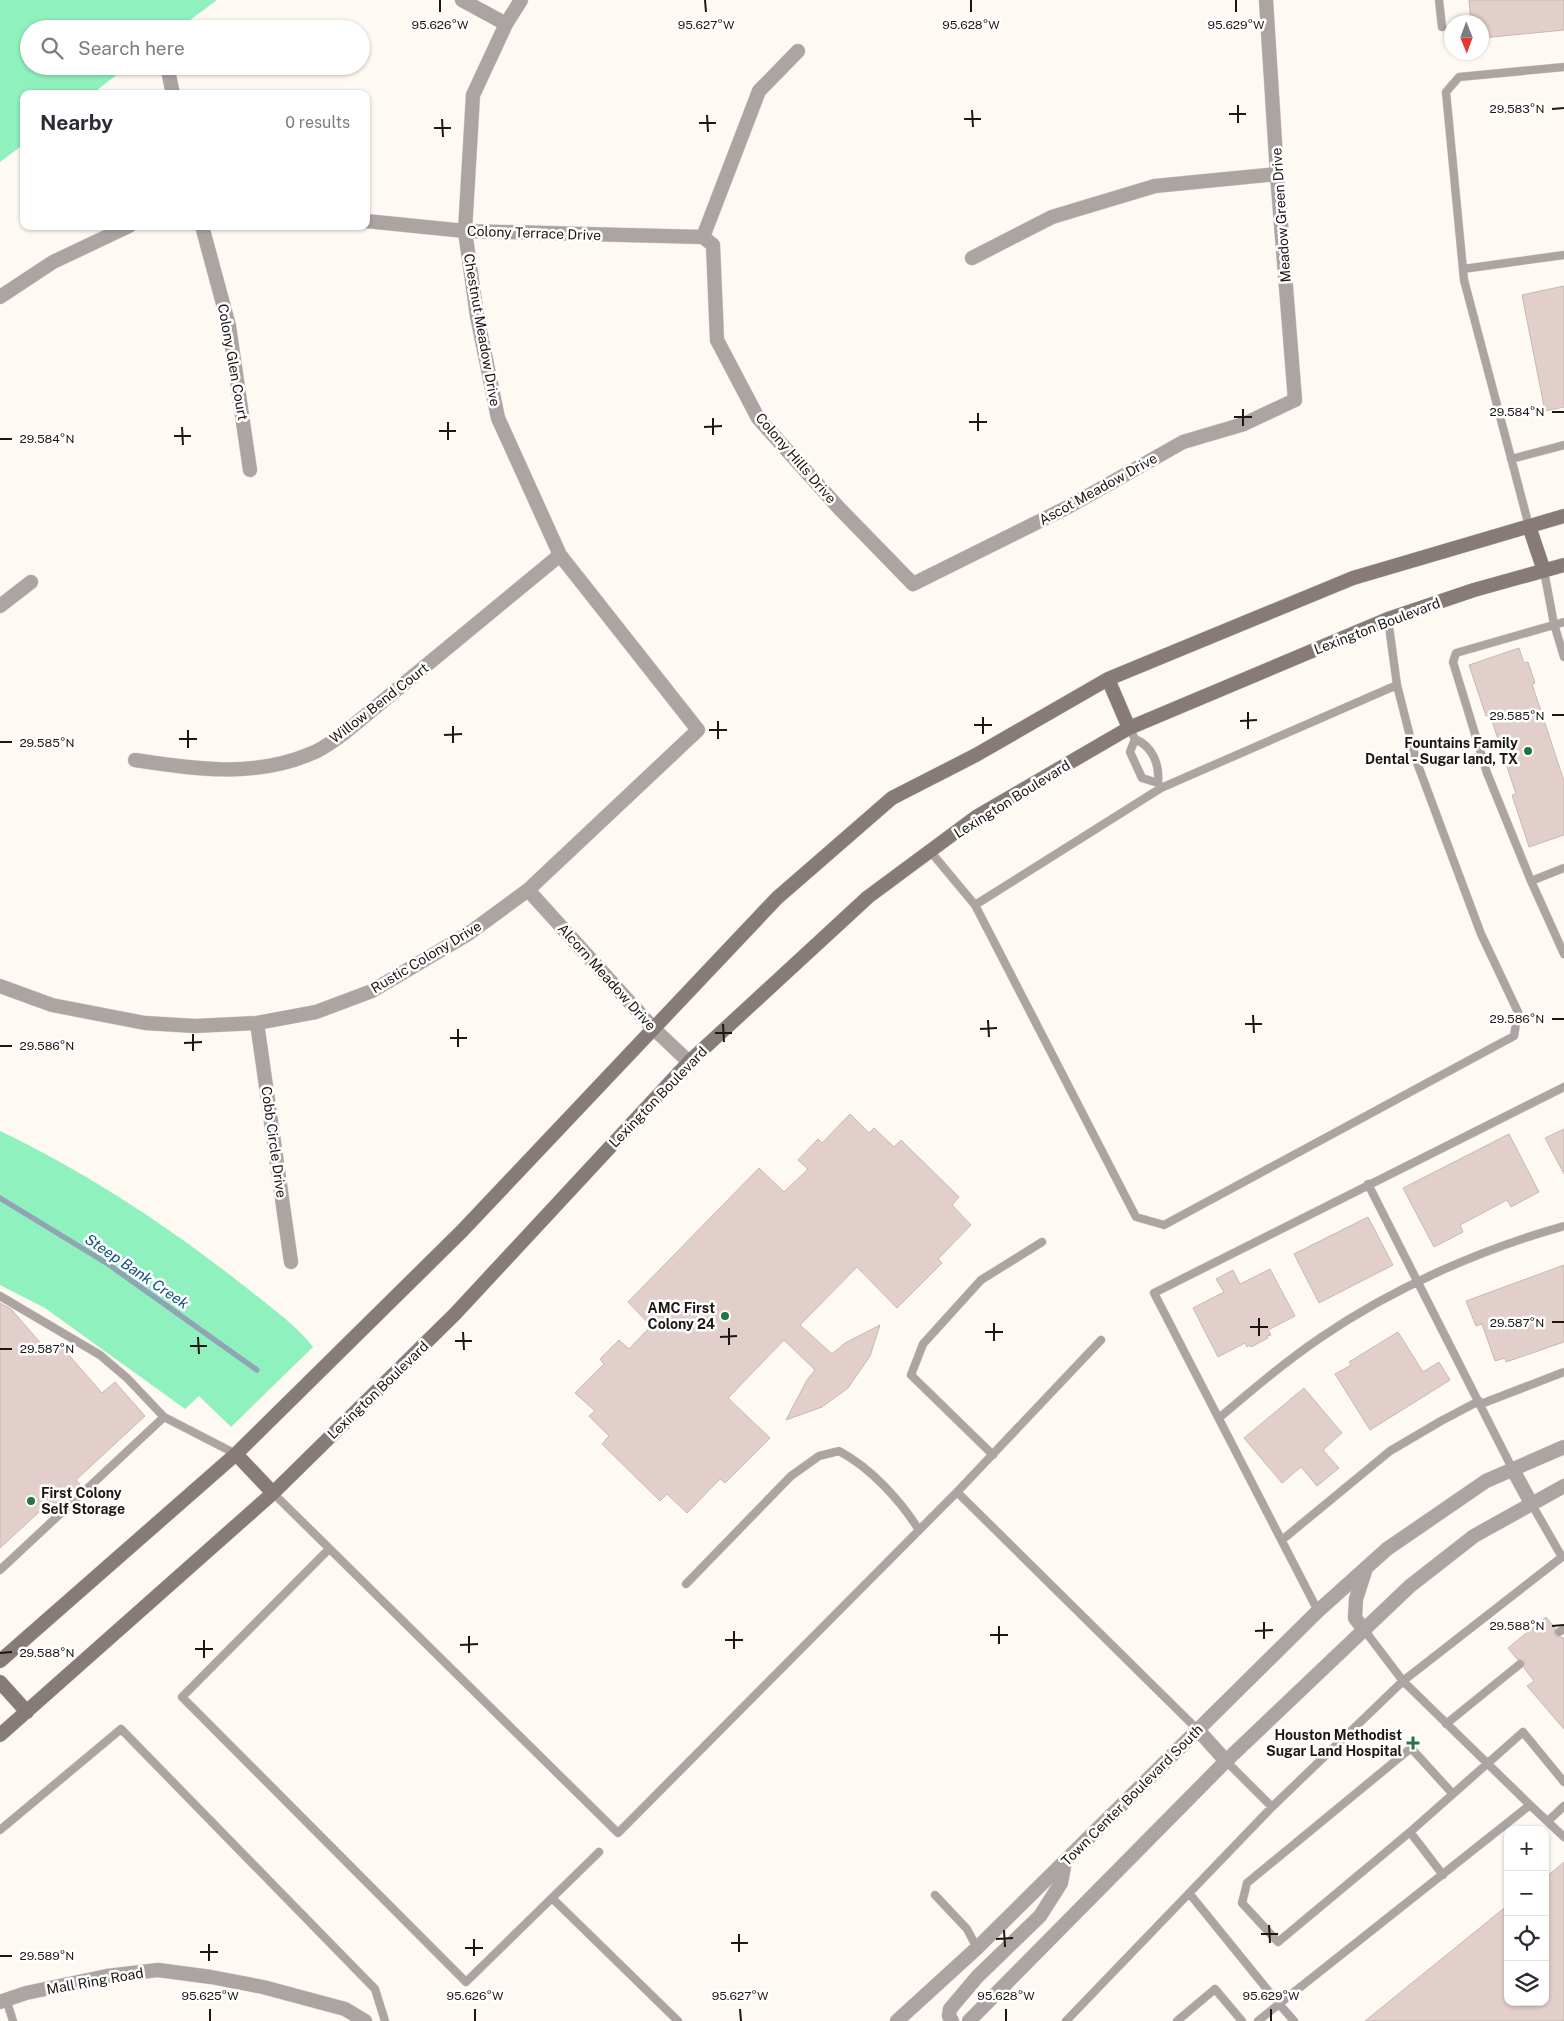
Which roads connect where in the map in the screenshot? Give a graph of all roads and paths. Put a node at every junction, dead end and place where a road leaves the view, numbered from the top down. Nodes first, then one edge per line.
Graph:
1 (462, 0) edge
2 (521, 0) edge
3 (1266, 0) edge
4 (1439, 0) edge
5 (506, 24) junction
6 (1442, 27) dead end
7 (798, 51) dead end
8 (1564, 67) edge
9 (169, 75) edge
10 (172, 90) edge
11 (1277, 174) junction
12 (370, 221) edge
13 (121, 230) edge
14 (203, 230) edge
15 (465, 231) junction
16 (703, 238) junction
17 (1564, 255) edge
18 (972, 258) dead end
19 (1463, 269) junction
20 (0, 297) edge
21 (1268, 413) joint
22 (1564, 445) edge
23 (1511, 459) junction
24 (250, 470) dead end
25 (1564, 516) edge
26 (1529, 526) junction
27 (560, 555) junction
28 (1564, 566) edge
29 (1544, 571) junction
30 (932, 574) joint
31 (31, 582) dead end
32 (0, 606) edge
33 (1388, 619) junction
34 (1564, 622) edge
35 (1554, 624) junction
36 (1564, 657) edge
37 (1108, 679) junction
38 (1397, 685) junction
39 (698, 730) joint
40 (1132, 733) junction
41 (135, 760) dead end
42 (1159, 785) junction
43 (930, 851) junction
44 (1564, 868) edge
45 (1531, 881) junction
46 (528, 890) junction
47 (975, 905) junction
48 (1564, 954) edge
49 (0, 986) edge
50 (257, 1022) junction
51 (653, 1028) junction
52 (689, 1062) junction
53 (1564, 1086) edge
54 (1368, 1184) junction
55 (1564, 1226) edge
56 (1042, 1242) dead end
57 (291, 1262) dead end
58 (1418, 1282) junction
59 (0, 1296) edge
60 (1101, 1340) dead end
61 (1564, 1372) edge
62 (1480, 1403) junction
63 (164, 1417) junction
64 (1219, 1418) junction
65 (1564, 1447) edge
66 (236, 1454) junction
67 (992, 1455) junction
68 (1512, 1470) junction
69 (1564, 1486) edge
70 (957, 1492) junction
71 (273, 1493) junction
72 (1531, 1503) junction
73 (919, 1530) junction
74 (1282, 1540) junction
75 (329, 1548) junction
76 (1563, 1558) edge
77 (1366, 1568) junction
78 (0, 1570) edge
79 (686, 1584) dead end
80 (1318, 1611) junction
81 (1365, 1631) junction
82 (0, 1661) edge
83 (1520, 1664) dead end
84 (1403, 1681) junction
85 (0, 1682) edge
86 (27, 1712) junction
87 (1446, 1724) junction
88 (1198, 1730) junction
89 (0, 1735) edge
90 (1226, 1761) junction
91 (1485, 1763) junction
92 (1564, 1782) edge
93 (1452, 1793) junction
94 (1530, 1805) junction
95 (1564, 1806) edge
96 (1272, 1807) junction
97 (1548, 1821) junction
98 (0, 1830) edge
99 (1410, 1832) junction
100 (1564, 1837) edge
101 (599, 1852) dead end
102 (1065, 1861) junction
103 (1444, 1875) junction
104 (1189, 1893) junction
105 (936, 1895) dead end
106 (552, 1898) junction
107 (977, 1948) junction
108 (3, 2001) edge
109 (1279, 2004) junction
110 (13, 2021) edge
111 (365, 2021) edge
112 (385, 2021) edge
113 (678, 2021) edge
114 (897, 2021) edge
115 (952, 2021) edge
116 (969, 2021) edge
117 (1066, 2021) edge
118 (1177, 2021) edge
119 (1242, 2021) edge
120 (1258, 2021) edge
121 (1294, 2021) edge

1 - 5 street
2 - 5 street, Chestnut Meadow Drive
3 - 11 street, Meadow Green Drive
4 - 6 lane
5 - 15 street, Chestnut Meadow Drive
7 - 16 street
8 - 19 lane
9 - 10 street
11 - 18 street
11 - 21 street, Meadow Green Drive
12 - 15 street, Colony Terrace Drive
13 - 20 street
14 - 24 street, Colony Glen Court
15 - 16 street, Colony Terrace Drive
15 - 27 street, Chestnut Meadow Drive
16 - 30 street, Colony Hills Drive
17 - 19 lane
19 - 23 lane
21 - 30 street, Ascot Meadow Drive
22 - 23 lane
23 - 26 lane
25 - 26 main road
26 - 29 main road
26 - 37 main road
27 - 39 street, Chestnut Meadow Drive
27 - 41 street, Willow Bend Court
28 - 29 main road, Lexington Boulevard
29 - 33 main road, Lexington Boulevard
29 - 35 lane
31 - 32 street
33 - 38 lane
33 - 40 main road, Lexington Boulevard
34 - 35 lane
35 - 36 lane
35 - 45 lane
37 - 40 main road
37 - 51 main road
38 - 42 lane
38 - 47 lane
39 - 46 street, Rustic Colony Drive
40 - 42 lane
40 - 42 lane
40 - 43 main road, Lexington Boulevard
42 - 47 lane
43 - 47 lane
43 - 52 main road, Lexington Boulevard
44 - 45 lane
45 - 48 lane
46 - 50 street, Rustic Colony Drive
46 - 51 street, Alcorn Meadow Drive
49 - 50 street, Rustic Colony Drive
50 - 57 street, Cobb Circle Drive
51 - 52 street, Alcorn Meadow Drive
51 - 66 main road
52 - 71 main road, Lexington Boulevard
53 - 54 lane
54 - 58 lane
54 - 64 lane
55 - 58 lane
56 - 67 lane
58 - 62 lane
58 - 64 lane
59 - 63 lane
60 - 67 lane
61 - 62 lane
62 - 68 lane
62 - 74 lane
63 - 66 lane
63 - 78 lane
64 - 74 lane
65 - 68 street, Town Center Boulevard South
66 - 71 main road
66 - 82 main road
67 - 70 lane
68 - 72 street
68 - 77 street, Town Center Boulevard South
69 - 72 street
70 - 73 lane
70 - 88 lane
71 - 75 lane
71 - 86 main road, Lexington Boulevard
72 - 76 lane
72 - 81 street
73 - 75 lane
73 - 79 lane
74 - 80 lane
75 - 106 lane
76 - 84 lane
77 - 80 street, Town Center Boulevard South
77 - 81 street, Town Center Boulevard South
80 - 88 street, Town Center Boulevard South
81 - 84 lane
81 - 90 street
83 - 87 lane
84 - 87 lane
84 - 96 lane
85 - 86 main road
86 - 89 main road, Lexington Boulevard
87 - 91 lane
88 - 90 street
88 - 102 street, Town Center Boulevard South
90 - 96 lane
90 - 116 street
91 - 92 lane
91 - 93 lane
91 - 94 lane
93 - 99 lane
93 - 99 lane
94 - 97 lane
94 - 103 lane
95 - 97 lane
96 - 104 lane
97 - 100 lane
98 - 112 lane
99 - 103 lane
101 - 106 lane
102 - 107 street, Town Center Boulevard South
102 - 115 street
103 - 109 lane
104 - 109 lane
104 - 117 lane
105 - 107 lane
106 - 113 lane
107 - 114 street, Town Center Boulevard South
108 - 110 lane
108 - 111 street, Mall Ring Road
109 - 120 lane
109 - 121 lane
118 - 119 lane

